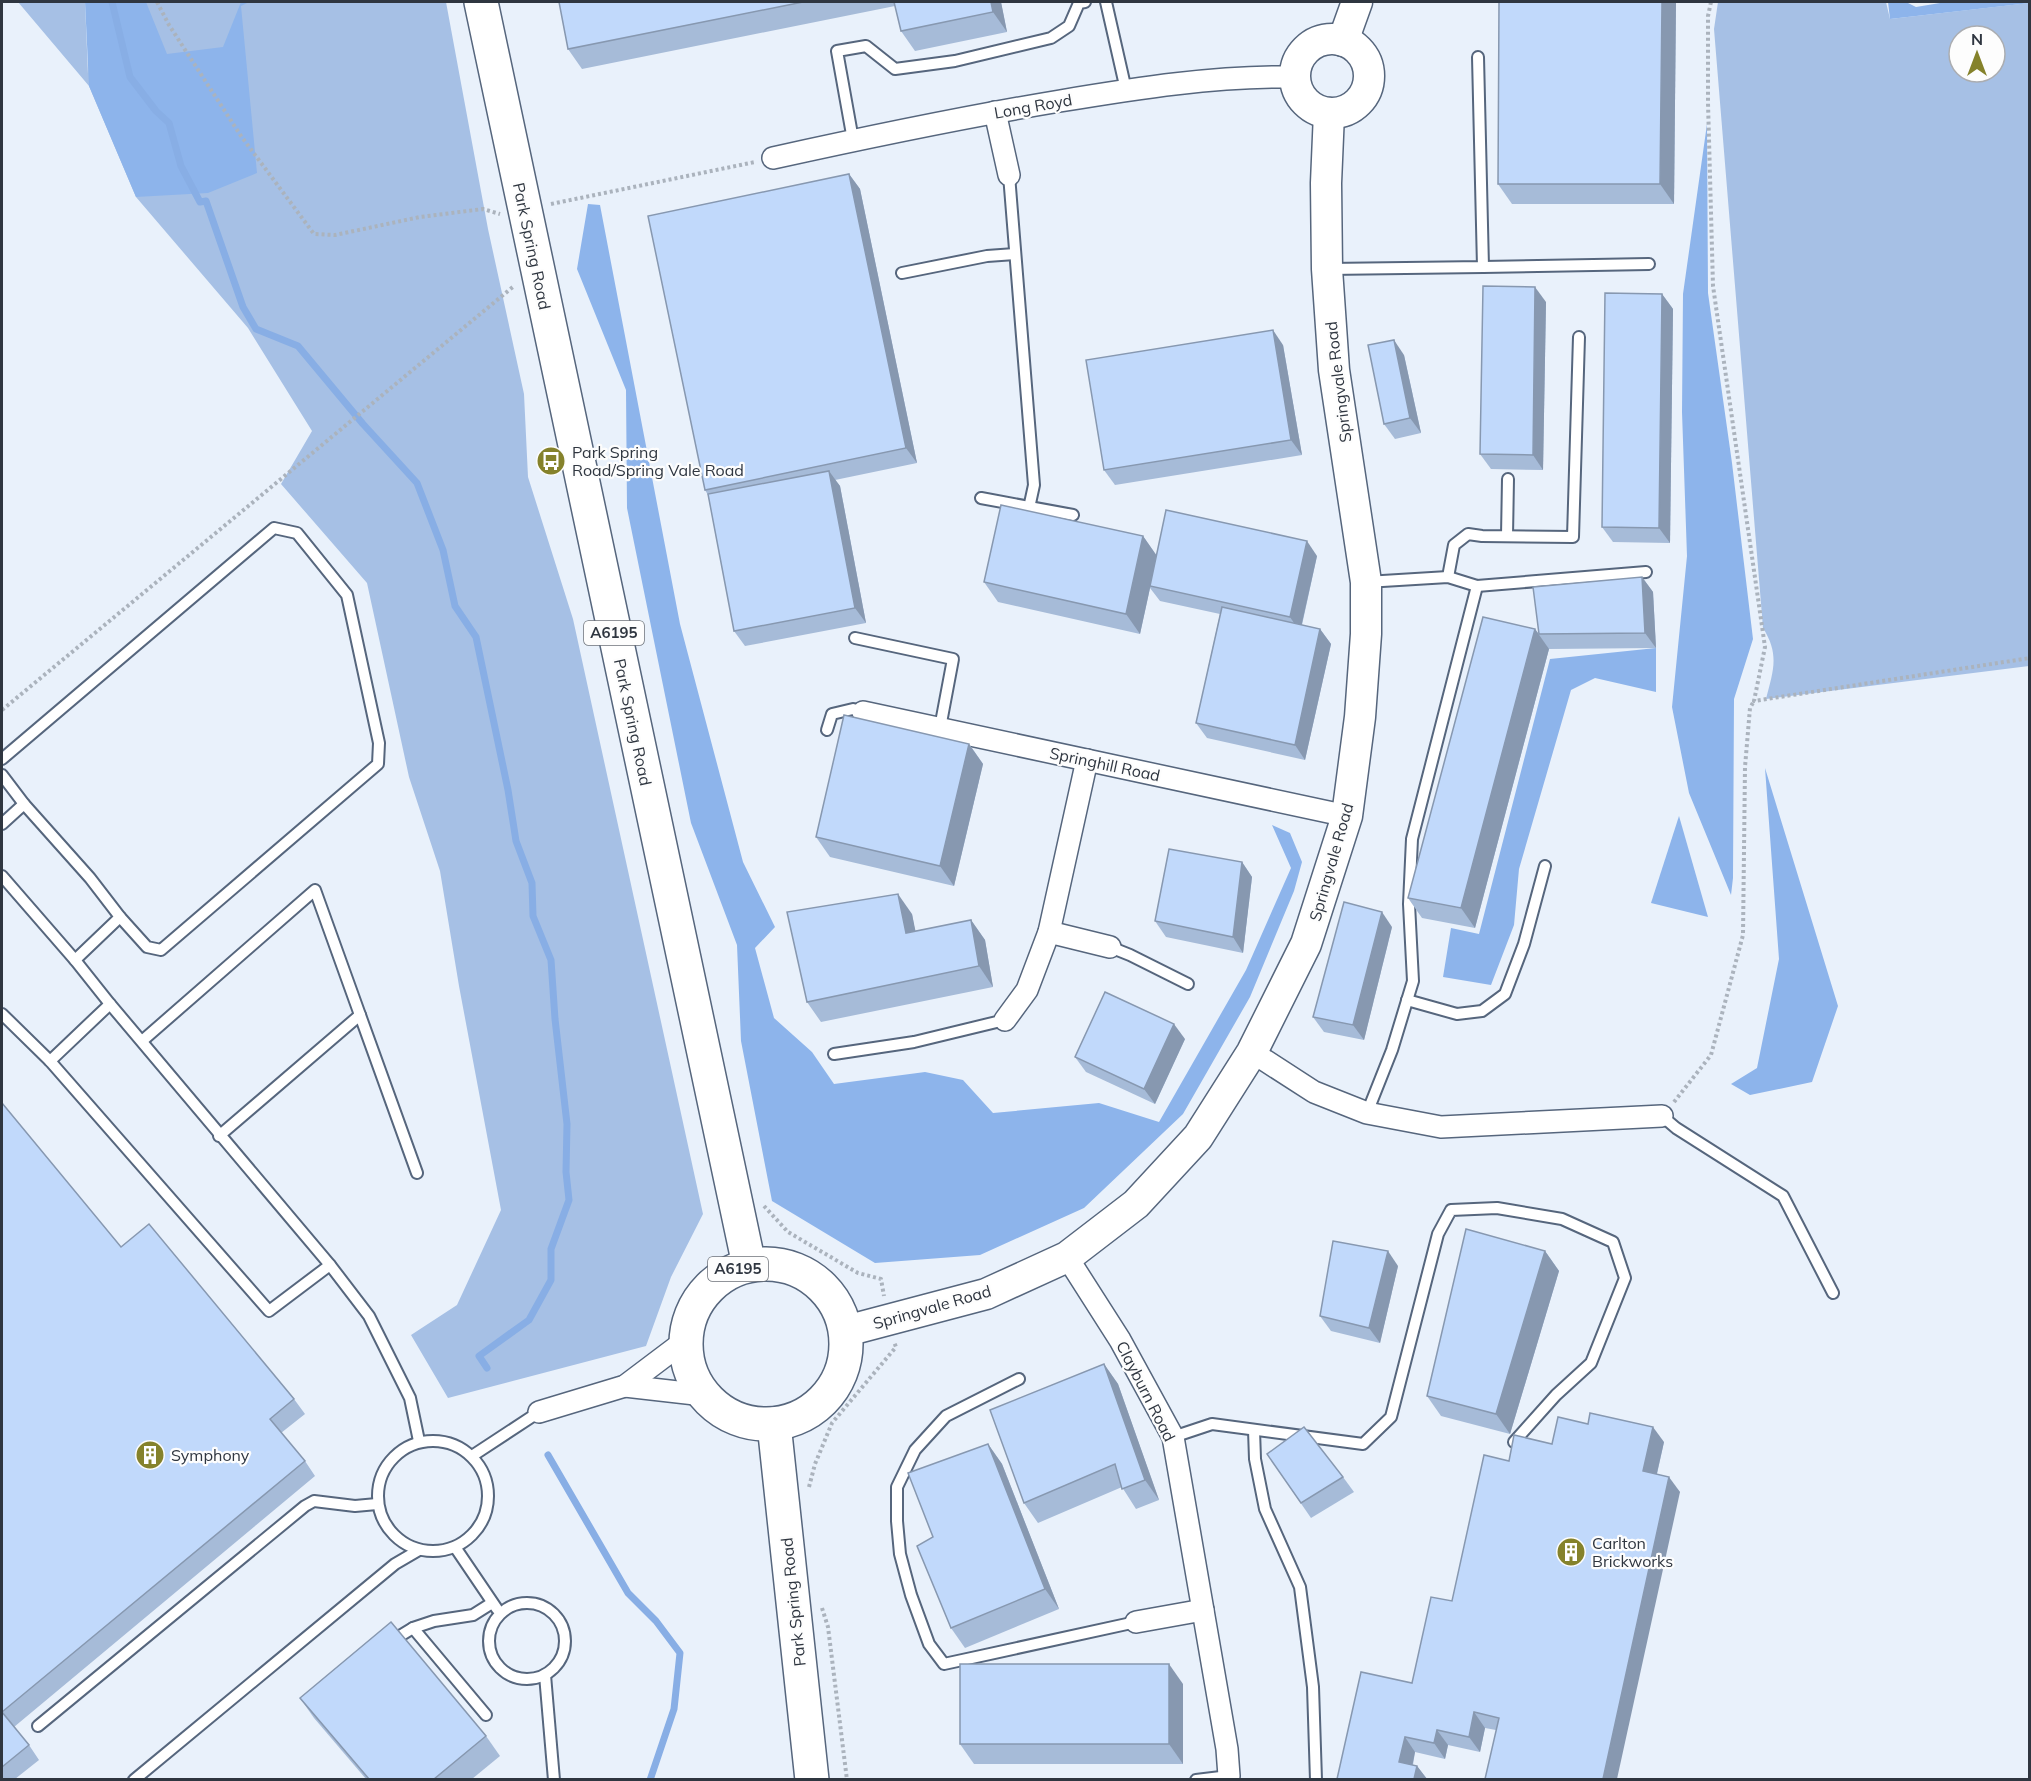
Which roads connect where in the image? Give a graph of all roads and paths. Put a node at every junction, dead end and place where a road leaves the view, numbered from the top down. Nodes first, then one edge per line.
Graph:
1 (157, 2) edge
2 (482, 2) edge
3 (1085, 2) edge
4 (1106, 2) edge
5 (1357, 2) edge
6 (1711, 2) edge
7 (1343, 41) junction
8 (1478, 57) dead end
9 (1295, 77) junction
10 (1126, 90) junction
11 (995, 112) junction
12 (1329, 113) junction
13 (853, 140) junction
14 (773, 158) joint
15 (1009, 175) joint
16 (537, 208) junction
17 (1015, 254) junction
18 (1649, 264) dead end
19 (1483, 267) junction
20 (1327, 269) junction
21 (902, 273) dead end
22 (518, 283) dead end
23 (1579, 337) dead end
24 (1508, 479) dead end
25 (981, 498) dead end
26 (1029, 508) junction
27 (1073, 515) dead end
28 (1507, 536) junction
29 (1646, 572) dead end
30 (1448, 577) junction
31 (1366, 582) junction
32 (1477, 586) junction
33 (855, 638) dead end
34 (2030, 658) edge
35 (1754, 701) junction
36 (2, 710) edge
37 (863, 712) joint
38 (940, 728) junction
39 (827, 730) dead end
40 (2, 759) edge
41 (1087, 760) junction
42 (2, 775) edge
43 (24, 804) junction
44 (1347, 816) junction
45 (2, 824) edge
46 (1545, 866) dead end
47 (2, 876) edge
48 (120, 917) junction
49 (1049, 932) junction
50 (1110, 947) joint
51 (75, 960) junction
52 (1188, 984) dead end
53 (1407, 1000) junction
54 (110, 1004) junction
55 (2, 1014) edge
56 (360, 1015) junction
57 (1005, 1020) joint
58 (142, 1041) junction
59 (1252, 1052) junction
60 (834, 1054) dead end
61 (50, 1061) junction
62 (1367, 1113) junction
63 (1662, 1116) junction
64 (219, 1136) junction
65 (417, 1173) dead end
66 (761, 1203) dead end
67 (1067, 1257) junction
68 (330, 1265) junction
69 (749, 1265) junction
70 (1833, 1293) dead end
71 (886, 1302) dead end
72 (846, 1331) junction
73 (893, 1336) dead end
74 (686, 1340) junction
75 (1019, 1379) dead end
76 (625, 1386) junction
77 (704, 1395) junction
78 (539, 1412) joint
79 (774, 1424) junction
80 (1254, 1430) junction
81 (1173, 1437) junction
82 (419, 1441) junction
83 (1514, 1442) edge
84 (472, 1456) junction
85 (808, 1493) dead end
86 (377, 1504) junction
87 (455, 1547) junction
88 (419, 1550) junction
89 (492, 1604) junction
90 (1203, 1610) junction
91 (501, 1613) junction
92 (1136, 1622) joint
93 (412, 1628) junction
94 (378, 1649) edge
95 (545, 1675) junction
96 (486, 1715) dead end
97 (38, 1726) dead end
98 (1229, 1776) joint
99 (134, 1779) edge
100 (554, 1779) edge
101 (812, 1779) edge
102 (1196, 1779) edge
103 (1316, 1779) edge

1 - 16 path
2 - 16 main road, Park Spring Road / A6195
3 - 13 lane
4 - 10 lane
5 - 7 street
6 - 35 path
7 - 9 street
7 - 12 street
8 - 19 lane
9 - 10 street, Long Royd
9 - 12 street
10 - 11 street, Long Royd
11 - 13 street, Long Royd
11 - 15 street
12 - 20 street, Springvale Road
13 - 14 street, Long Royd
14 - 16 path
15 - 17 lane
16 - 69 main road, Park Spring Road / A6195
17 - 21 lane
17 - 26 lane
18 - 19 lane
19 - 20 lane
20 - 31 street, Springvale Road
22 - 36 path
23 - 28 lane
24 - 28 lane
25 - 26 lane
26 - 27 lane
28 - 30 lane
29 - 32 lane
30 - 31 lane
30 - 32 lane
31 - 44 street, Springvale Road
32 - 53 lane
33 - 38 lane
34 - 35 path
35 - 63 path
37 - 38 street, Springhill Road
37 - 39 lane
38 - 41 street, Springhill Road
40 - 48 lane
41 - 44 street, Springhill Road
41 - 49 street
42 - 43 lane
43 - 45 lane
43 - 48 lane
44 - 59 street, Springvale Road
46 - 53 lane
47 - 51 lane
48 - 51 lane
49 - 50 street
49 - 57 street
50 - 52 lane
51 - 54 lane
53 - 62 lane
54 - 58 lane
54 - 61 lane
55 - 61 lane
56 - 58 lane
56 - 64 lane
56 - 65 lane
57 - 60 lane
58 - 64 lane
59 - 62 street
59 - 67 street, Springvale Road
61 - 68 lane
62 - 63 street
63 - 70 lane
64 - 68 lane
66 - 71 path
67 - 72 street, Springvale Road
67 - 81 street, Clayburn Road
68 - 82 lane
69 - 72 main road, A6195
69 - 74 main road, A6195
72 - 79 main road, A6195
73 - 85 path
74 - 76 street
74 - 77 main road, A6195
75 - 92 lane
76 - 77 street
76 - 78 street
77 - 79 main road, A6195
78 - 84 lane
79 - 101 main road, Park Spring Road
80 - 81 lane
80 - 83 lane
80 - 103 lane
81 - 90 street, Clayburn Road
82 - 84 lane
82 - 86 lane
84 - 87 lane
86 - 88 lane
86 - 97 lane
87 - 88 lane
87 - 89 lane
88 - 99 lane
89 - 91 lane
89 - 93 lane
90 - 92 street
90 - 98 street, Clayburn Road
91 - 95 lane
91 - 95 lane
93 - 94 lane
93 - 96 lane
95 - 100 lane
98 - 102 lane

